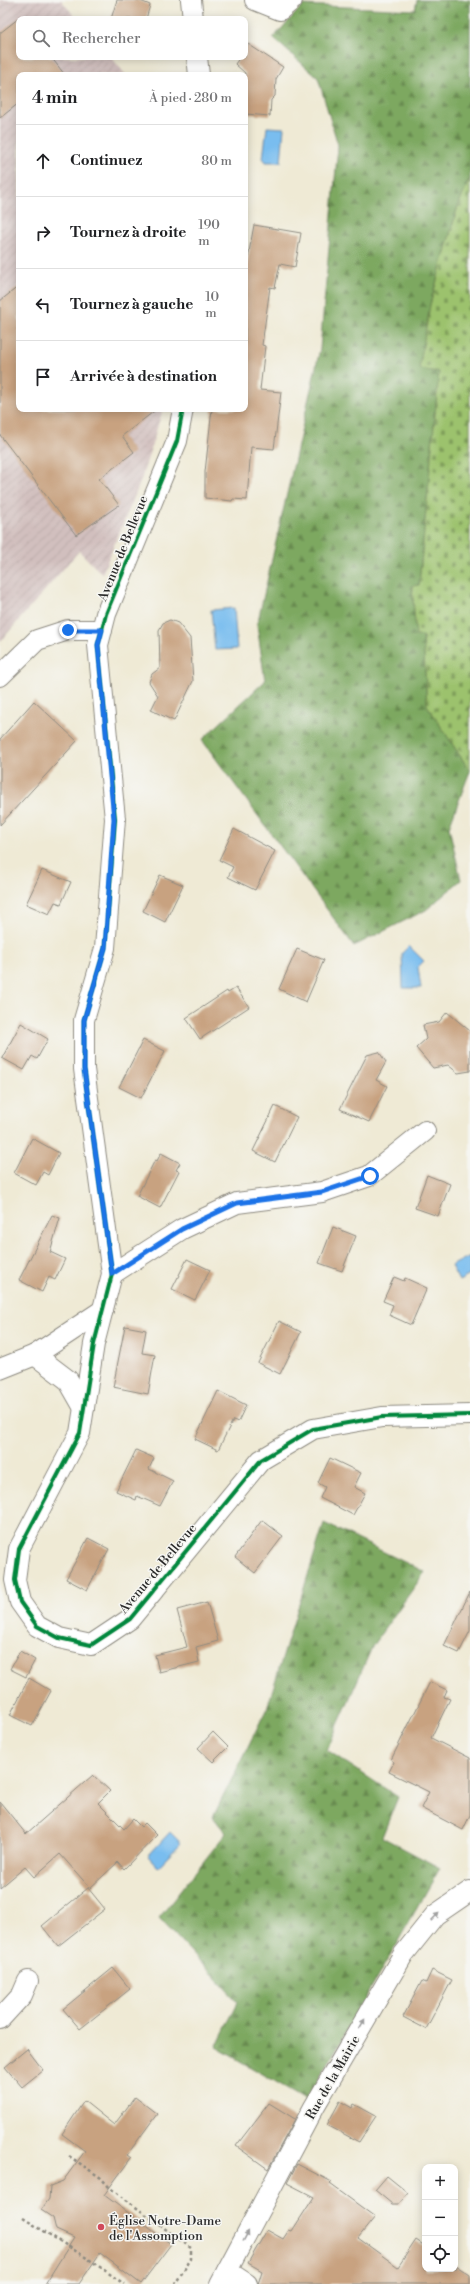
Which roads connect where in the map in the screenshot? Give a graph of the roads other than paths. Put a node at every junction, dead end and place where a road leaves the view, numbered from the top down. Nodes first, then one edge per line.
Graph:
1 (190, 0) edge
2 (255, 0) edge
3 (292, 0) edge
4 (193, 16) edge
5 (197, 60) edge
6 (199, 72) edge
7 (182, 412) edge
8 (102, 630) junction
9 (0, 676) edge
10 (425, 1131) dead end
11 (112, 1274) junction
12 (102, 1310) junction
13 (35, 1356) junction
14 (0, 1369) edge
15 (84, 1408) junction
16 (470, 1415) edge
17 (470, 1891) edge
18 (28, 1981) dead end
19 (0, 2019) edge
20 (224, 2277) edge
21 (246, 2284) edge

1 - 4 street
2 - 3 street
5 - 6 street
7 - 8 street, Avenue de Bellevue
8 - 9 street
8 - 11 street, Avenue de Bellevue
10 - 11 street
11 - 12 street, Avenue de Bellevue
12 - 13 street
12 - 15 street, Avenue de Bellevue
13 - 14 street
13 - 15 street
15 - 16 street, Avenue de Bellevue
20 -> 17 street, Rue de la Mairie
18 - 19 street
20 - 21 street

